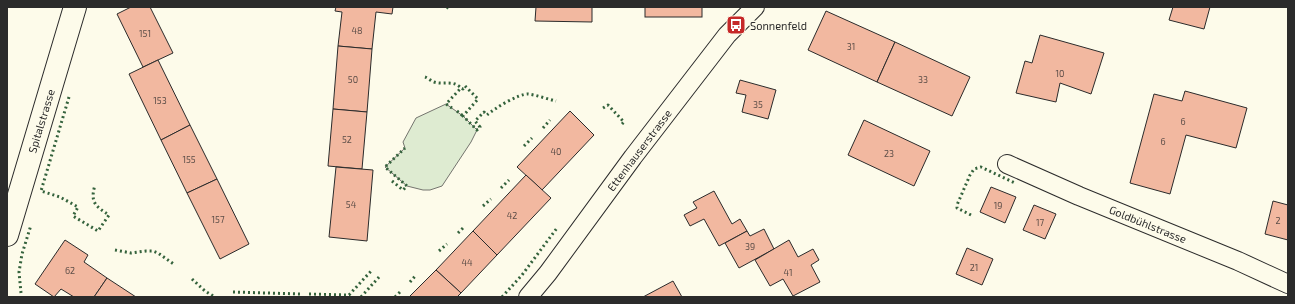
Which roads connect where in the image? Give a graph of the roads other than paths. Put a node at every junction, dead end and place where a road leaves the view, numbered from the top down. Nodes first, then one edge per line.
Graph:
1 (75, 7) edge
2 (755, 7) edge
3 (1007, 164) dead end
4 (7, 235) edge
5 (1288, 284) edge
6 (528, 297) edge

1 - 4 street, Spitalstrasse
2 - 6 street, Ettenhauserstrasse
3 - 5 street, Goldbühlstrasse

